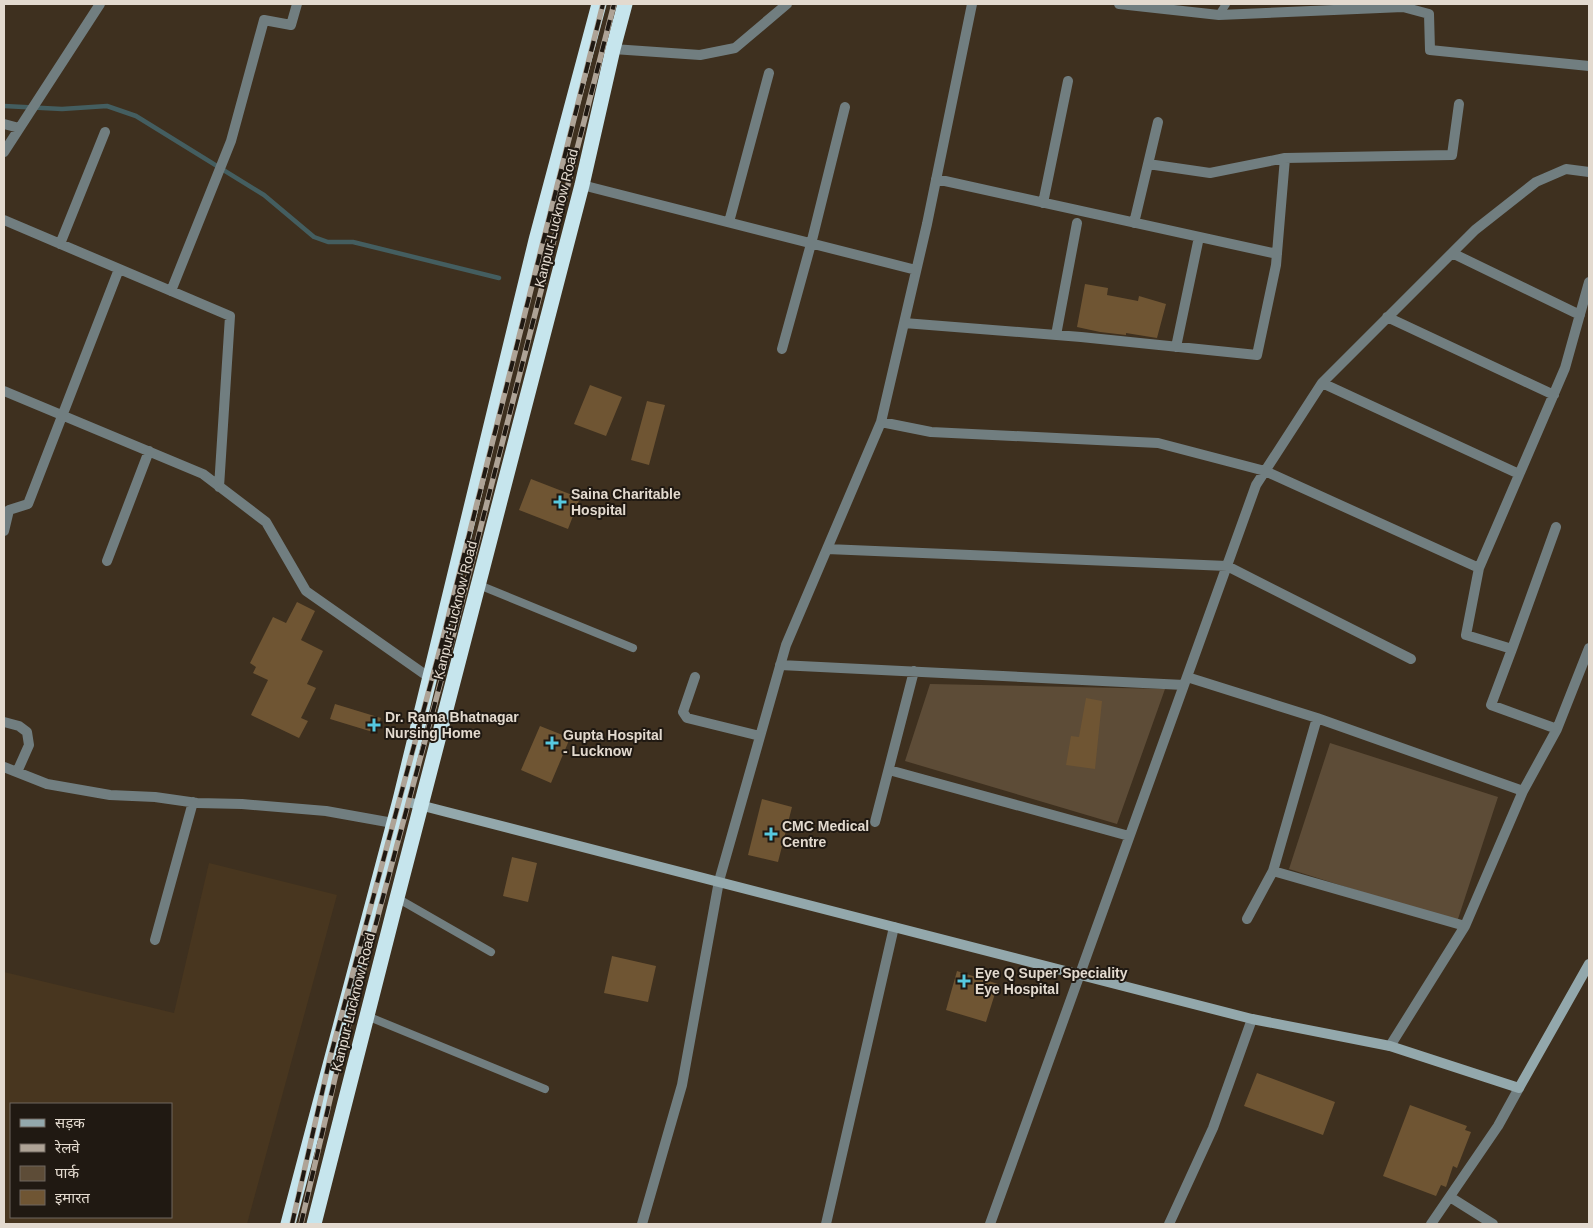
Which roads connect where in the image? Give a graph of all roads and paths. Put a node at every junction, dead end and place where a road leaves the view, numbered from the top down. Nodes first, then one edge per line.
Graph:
1 (100, 4) edge
2 (297, 4) edge
3 (599, 4) edge
4 (625, 4) edge
5 (787, 4) edge
6 (972, 4) edge
7 (1119, 4) edge
8 (1226, 4) edge
9 (1403, 5) edge
10 (1218, 15) junction
11 (613, 49) junction
12 (1589, 66) edge
13 (769, 73) dead end
14 (1068, 81) dead end
15 (1459, 104) dead end
16 (845, 107) dead end
17 (1158, 122) dead end
18 (4, 124) edge
19 (19, 128) junction
20 (105, 132) dead end
21 (4, 152) edge
22 (1286, 158) junction
23 (1148, 164) junction
24 (1589, 172) edge
25 (936, 179) junction
26 (582, 185) junction
27 (1043, 203) junction
28 (4, 220) edge
29 (729, 222) junction
30 (1134, 223) junction
31 (1077, 224) dead end
32 (1199, 237) junction
33 (60, 244) junction
34 (811, 244) junction
35 (1452, 253) junction
36 (1277, 254) junction
37 (119, 269) junction
38 (916, 270) junction
39 (1589, 286) edge
40 (171, 291) junction
41 (1580, 315) junction
42 (1387, 317) junction
43 (904, 323) junction
44 (1056, 335) junction
45 (1176, 347) junction
46 (782, 349) dead end
47 (1322, 383) junction
48 (4, 391) edge
49 (1554, 394) junction
50 (63, 416) junction
51 (881, 422) junction
52 (149, 451) junction
53 (1265, 471) junction
54 (1519, 474) junction
55 (219, 487) junction
56 (1556, 527) dead end
57 (4, 531) edge
58 (827, 549) junction
59 (107, 561) dead end
60 (1227, 566) junction
61 (1479, 568) junction
62 (478, 585) junction
63 (633, 648) dead end
64 (1589, 648) edge
65 (1512, 649) junction
66 (1411, 659) dead end
67 (780, 664) junction
68 (914, 671) junction
69 (695, 677) dead end
70 (430, 678) junction
71 (1185, 681) junction
72 (1317, 718) junction
73 (4, 722) edge
74 (1557, 729) junction
75 (760, 736) junction
76 (4, 766) edge
77 (889, 770) junction
78 (16, 772) junction
79 (1523, 791) junction
80 (400, 800) junction
81 (193, 802) junction
82 (422, 805) junction
83 (875, 822) dead end
84 (393, 823) junction
85 (1129, 836) junction
86 (1273, 871) junction
87 (718, 881) junction
88 (397, 898) junction
89 (1247, 918) dead end
90 (894, 926) junction
91 (1465, 926) junction
92 (155, 940) dead end
93 (491, 952) dead end
94 (1589, 964) edge
95 (1080, 975) junction
96 (367, 1016) junction
97 (1252, 1019) junction
98 (1390, 1046) junction
99 (545, 1088) dead end
100 (1519, 1088) junction
101 (1450, 1197) junction
102 (288, 1224) edge
103 (314, 1224) edge
104 (642, 1224) edge
105 (826, 1224) edge
106 (990, 1224) edge
107 (1169, 1224) edge
108 (1432, 1224) edge
109 (1493, 1224) edge

1 - 19 street
2 - 40 street
3 - 70 highway, Kanpur-Lucknow Road
4 - 11 highway, Kanpur-Lucknow Road
5 - 11 street
6 - 25 street
7 - 10 street
8 - 10 lane
9 - 10 street
9 - 12 street
11 - 26 highway, Kanpur-Lucknow Road
13 - 29 street
14 - 27 street
15 - 22 street
16 - 34 street
17 - 23 street
18 - 19 street
19 - 21 street
20 - 33 street
22 - 23 street
22 - 36 street
23 - 30 street
24 - 35 street
25 - 27 street
25 - 38 street
26 - 29 street
26 - 62 highway, Kanpur-Lucknow Road
27 - 30 street
28 - 33 street
29 - 34 street
30 - 32 street
31 - 44 street
32 - 36 street
32 - 45 street
33 - 37 street
34 - 38 street
34 - 46 street
35 - 41 street
35 - 42 street
36 - 45 street
37 - 40 street
37 - 50 street
38 - 43 street
39 - 41 street
40 - 55 street
41 - 49 street
42 - 47 street
42 - 49 street
43 - 44 street
43 - 51 street
44 - 45 street
47 - 53 street
47 - 54 street
48 - 50 street
49 - 54 street
50 - 52 street
50 - 57 street
51 - 53 street
51 - 58 street
52 - 55 street
52 - 59 street
53 - 60 street
53 - 61 street
54 - 61 street
55 - 70 street
56 - 65 street
58 - 60 street
58 - 67 street
60 - 66 street
60 - 71 street
61 - 65 street
62 - 63 lane
62 - 82 highway, Kanpur-Lucknow Road
64 - 74 street
65 - 74 street
67 - 68 street
67 - 75 street
68 - 71 street
68 - 77 street
69 - 75 street
70 - 80 highway, Kanpur-Lucknow Road
71 - 72 street
71 - 85 street
72 - 79 street
72 - 86 street
73 - 78 street
74 - 79 street
75 - 87 street
76 - 78 street
77 - 83 street
77 - 85 street
78 - 81 street
79 - 91 street
80 - 82 street
80 - 84 highway, Kanpur-Lucknow Road
81 - 84 street
81 - 92 street
82 - 87 street
82 - 88 highway, Kanpur-Lucknow Road
84 - 102 highway, Kanpur-Lucknow Road
85 - 95 street
86 - 89 street
86 - 91 street
87 - 90 street
87 - 104 street
88 - 93 lane
88 - 96 highway, Kanpur-Lucknow Road
90 - 95 street
90 - 105 street
91 - 98 street
94 - 100 street
95 - 97 street
95 - 106 street
96 - 99 lane
96 - 103 highway, Kanpur-Lucknow Road
97 - 98 street
97 - 107 street
98 - 100 street
100 - 101 street
101 - 108 street
101 - 109 street

